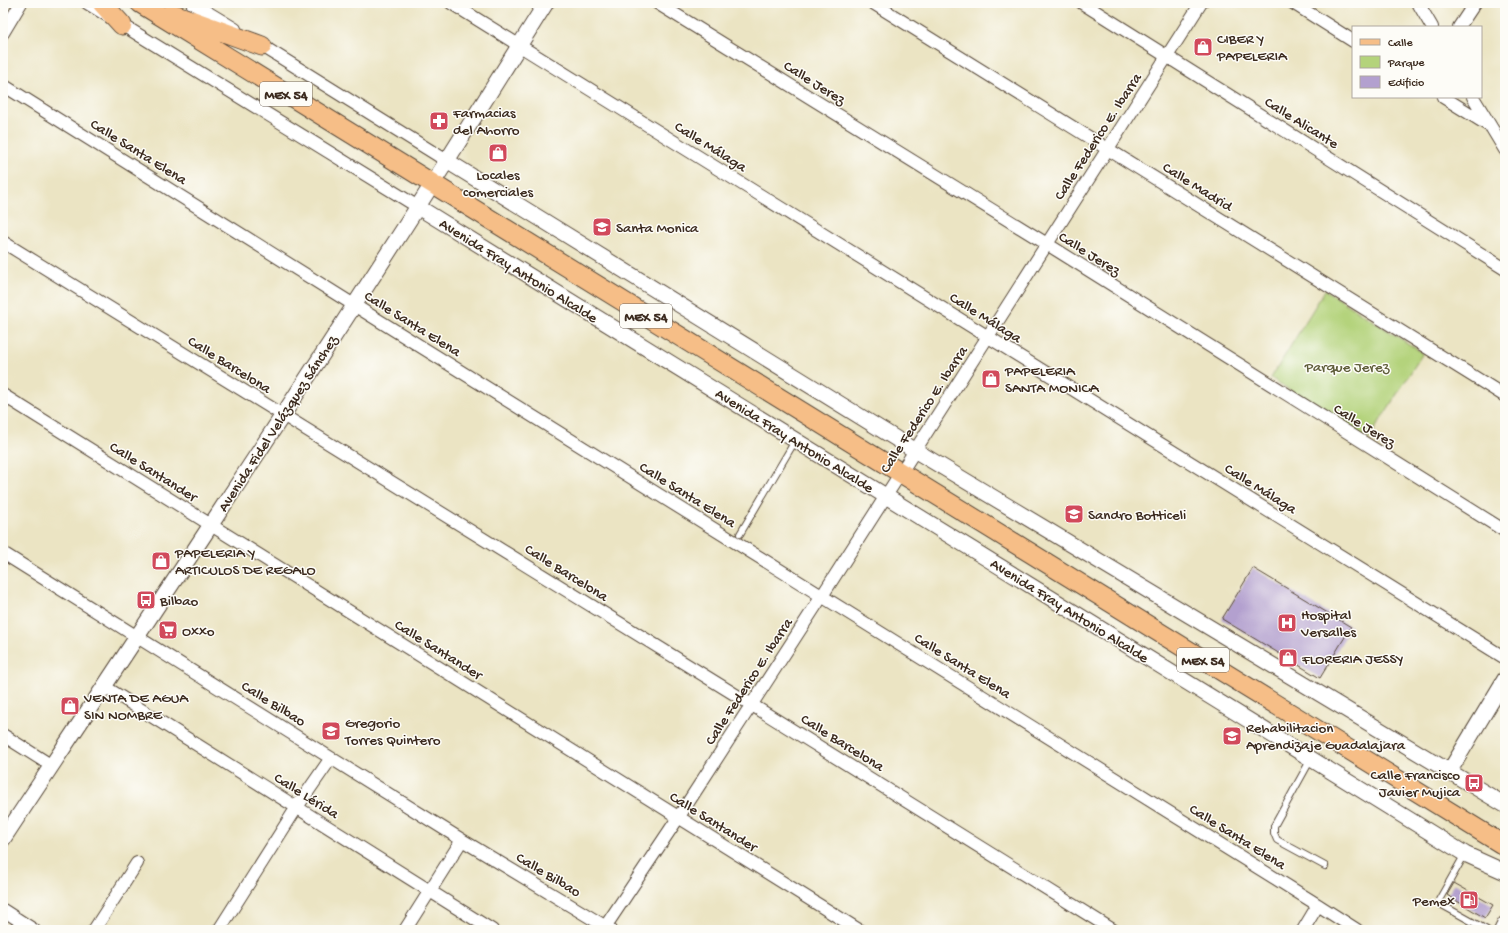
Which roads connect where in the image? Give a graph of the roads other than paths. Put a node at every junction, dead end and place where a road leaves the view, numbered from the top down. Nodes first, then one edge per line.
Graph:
1 (21, 3) edge
2 (87, 3) edge
3 (102, 3) edge
4 (140, 3) edge
5 (144, 3) edge
6 (192, 3) edge
7 (451, 3) edge
8 (546, 3) edge
9 (657, 3) edge
10 (873, 3) edge
11 (1082, 3) edge
12 (1201, 3) edge
13 (1293, 3) edge
14 (1418, 3) edge
15 (1475, 3) edge
16 (122, 25) junction
17 (1431, 26) edge
18 (1460, 26) edge
19 (3, 32) edge
20 (1352, 40) edge
21 (519, 45) junction
22 (262, 46) junction
23 (1167, 56) junction
24 (3, 85) edge
25 (1445, 98) edge
26 (1474, 98) edge
27 (1489, 126) junction
28 (1108, 149) junction
29 (1505, 150) edge
30 (447, 161) junction
31 (432, 184) junction
32 (418, 207) junction
33 (3, 242) edge
34 (1047, 244) junction
35 (1505, 269) edge
36 (354, 305) junction
37 (988, 337) junction
38 (3, 395) edge
39 (1505, 396) edge
40 (282, 415) junction
41 (795, 441) junction
42 (916, 451) junction
43 (901, 473) junction
44 (886, 496) junction
45 (211, 525) junction
46 (1505, 531) edge
47 (740, 534) dead end
48 (3, 553) edge
49 (822, 596) junction
50 (138, 637) junction
51 (1505, 658) edge
52 (1505, 679) edge
53 (105, 686) junction
54 (752, 705) junction
55 (3, 735) edge
56 (331, 758) junction
57 (1311, 759) junction
58 (52, 766) junction
59 (1449, 772) junction
60 (1503, 802) edge
61 (297, 808) junction
62 (678, 818) junction
63 (3, 839) edge
64 (462, 840) junction
65 (1505, 846) edge
66 (1466, 854) junction
67 (137, 863) dead end
68 (1324, 866) dead end
69 (1505, 872) edge
70 (430, 891) junction
71 (1318, 905) junction
72 (3, 910) edge
73 (1505, 924) edge
74 (606, 929) edge
75 (34, 930) edge
76 (94, 930) edge
77 (218, 930) edge
78 (405, 930) edge
79 (492, 930) edge
80 (859, 930) edge
81 (1113, 930) edge
82 (1303, 930) edge
83 (1357, 930) edge
84 (1487, 930) edge
85 (1502, 930) edge

1 - 19 street
2 - 16 street, Avenida Fray Antonio Alcalde
3 - 16 main road
4 - 31 main road, Avenida Fray Antonio Alcalde / MEX 54
5 - 22 main road
6 - 22 street
7 - 21 street, Calle Málaga
8 - 21 street, Avenida Fidel Velázquez Sánchez
9 - 34 street, Calle Jerez
10 - 28 street, Calle Madrid
11 - 23 street, Calle Alicante
12 - 23 street, Calle Federico E. Ibarra
13 - 20 street
14 - 17 street
15 - 18 street
16 - 32 street, Avenida Fray Antonio Alcalde
21 - 30 street, Avenida Fidel Velázquez Sánchez
21 - 37 street, Calle Málaga
22 - 30 street
23 - 28 street, Calle Federico E. Ibarra
23 - 35 street, Calle Alicante
24 - 36 street, Calle Santa Elena
25 - 27 street
26 - 27 street
27 - 29 street
28 - 34 street, Calle Federico E. Ibarra
28 - 39 street, Calle Madrid
30 - 31 street, Avenida Fidel Velázquez Sánchez
30 - 42 street
31 - 32 street, Avenida Fidel Velázquez Sánchez
31 - 43 main road, Avenida Fray Antonio Alcalde / MEX 54
32 - 36 street, Avenida Fidel Velázquez Sánchez
32 - 41 street, Avenida Fray Antonio Alcalde
33 - 40 street, Calle Barcelona
34 - 37 street, Calle Federico E. Ibarra
34 - 46 street, Calle Jerez
36 - 40 street, Avenida Fidel Velázquez Sánchez
36 - 49 street, Calle Santa Elena
37 - 42 street, Calle Federico E. Ibarra
37 - 51 street, Calle Málaga
38 - 45 street, Calle Santander
40 - 45 street, Avenida Fidel Velázquez Sánchez
40 - 54 street, Calle Barcelona
41 - 44 street, Avenida Fray Antonio Alcalde
41 - 47 lane
42 - 43 street, Calle Federico E. Ibarra
42 - 59 street
43 - 44 street, Calle Federico E. Ibarra
43 - 65 main road, Avenida Fray Antonio Alcalde / MEX 54
44 - 49 street, Calle Federico E. Ibarra
44 - 57 street, Avenida Fray Antonio Alcalde
45 - 50 street, Avenida Fidel Velázquez Sánchez
45 - 62 street, Calle Santander
48 - 50 street, Calle Bilbao
49 - 54 street, Calle Federico E. Ibarra
49 - 71 street, Calle Santa Elena
50 - 53 street, Avenida Fidel Velázquez Sánchez
50 - 56 street, Calle Bilbao
52 - 59 street
53 - 58 street, Avenida Fidel Velázquez Sánchez
53 - 61 street, Calle Lérida
54 - 62 street, Calle Federico E. Ibarra
54 - 81 street, Calle Barcelona
55 - 58 street
56 - 61 street
56 - 64 street, Calle Bilbao
57 - 66 street, Avenida Fray Antonio Alcalde
57 - 68 lane
58 - 63 street, Avenida Fidel Velázquez Sánchez
59 - 60 street
61 - 70 street, Calle Lérida
61 - 77 street
62 - 74 street, Calle Federico E. Ibarra
62 - 80 street, Calle Santander
64 - 70 street
64 - 74 street, Calle Bilbao
66 - 69 street, Avenida Fray Antonio Alcalde
66 - 84 lane
67 - 76 street
70 - 78 street
70 - 79 street, Calle Lérida
71 - 82 street
71 - 83 street, Calle Santa Elena
72 - 75 street
73 - 85 street

